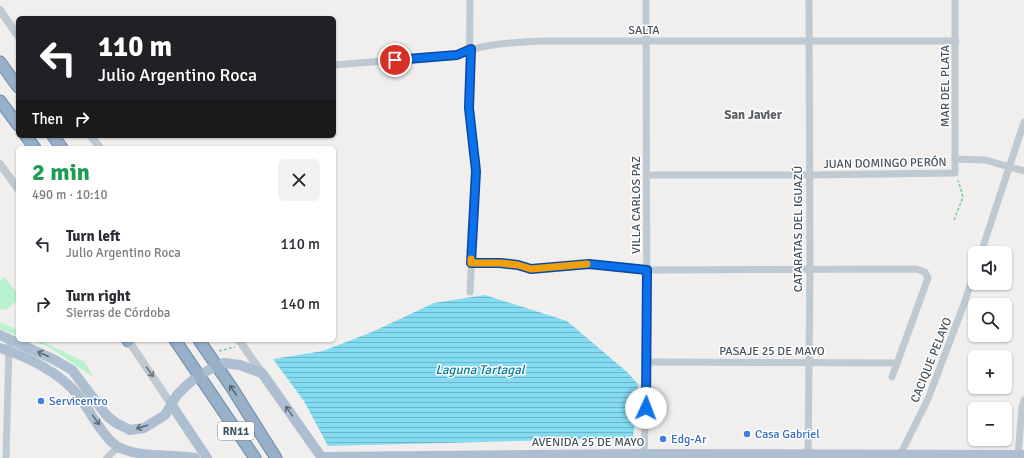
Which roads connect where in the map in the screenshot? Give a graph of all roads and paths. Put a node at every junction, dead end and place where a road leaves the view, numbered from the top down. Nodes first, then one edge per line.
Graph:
1 (470, 0) edge
2 (646, 0) edge
3 (809, 0) edge
4 (955, 0) edge
5 (0, 10) edge
6 (16, 33) edge
7 (646, 41) junction
8 (809, 41) junction
9 (956, 41) junction
10 (471, 49) junction
11 (0, 62) edge
12 (336, 65) edge
13 (16, 84) edge
14 (0, 101) edge
15 (16, 122) edge
16 (1024, 122) edge
17 (955, 159) junction
18 (0, 164) edge
19 (1008, 167) junction
20 (1024, 171) edge
21 (955, 173) junction
22 (647, 175) junction
23 (809, 175) junction
24 (16, 186) edge
25 (954, 220) dead end
26 (983, 246) edge
27 (471, 263) junction
28 (810, 269) junction
29 (647, 270) junction
30 (969, 290) edge
31 (470, 292) dead end
32 (0, 335) edge
33 (10, 338) junction
34 (16, 341) edge
35 (18, 342) edge
36 (129, 342) edge
37 (176, 342) edge
38 (200, 342) edge
39 (241, 342) edge
40 (4, 349) edge
41 (219, 351) dead end
42 (647, 362) junction
43 (809, 362) junction
44 (896, 362) junction
45 (216, 366) junction
46 (262, 373) junction
47 (198, 376) junction
48 (892, 376) dead end
49 (1024, 400) edge
50 (171, 404) junction
51 (118, 447) junction
52 (900, 455) junction
53 (1021, 455) edge
54 (644, 456) edge
55 (808, 457) edge
56 (945, 457) edge
57 (6, 458) edge
58 (107, 458) edge
59 (195, 458) edge
60 (207, 458) edge
61 (255, 458) edge
62 (276, 458) edge
63 (321, 458) edge

1 - 10 street
2 - 7 street, VILLA CARLOS PAZ
3 - 8 street, CATARATAS DEL IGUAZÚ
4 - 9 street, MAR DEL PLATA
5 - 6 street
7 - 8 street, SALTA
7 - 10 street, SALTA
7 - 22 street, VILLA CARLOS PAZ
8 - 9 street, SALTA
8 - 23 street, CATARATAS DEL IGUAZÚ
9 - 17 street, MAR DEL PLATA
10 - 12 street, SALTA
10 - 27 street
11 - 13 highway
14 - 15 highway
16 - 19 street
17 - 19 street, JUAN DOMINGO PERÓN
17 - 21 street, MAR DEL PLATA
18 - 24 street
19 - 20 street, JUAN DOMINGO PERÓN
19 - 26 street
21 - 23 street, JUAN DOMINGO PERÓN
21 - 25 path
22 - 23 street, JUAN DOMINGO PERÓN
22 - 29 street, VILLA CARLOS PAZ
23 - 28 street, CATARATAS DEL IGUAZÚ
27 - 29 street
27 - 31 street
28 - 29 street
28 - 43 street, CATARATAS DEL IGUAZÚ
28 - 44 street
29 - 42 street, VILLA CARLOS PAZ
30 - 52 street, CACIQUE PELAYO
32 - 33 main road
34 -> 33 main road
33 - 40 street
50 -> 35 main road
36 -> 50 street
37 - 47 highway, RN11
38 - 45 highway, RN11
39 - 41 path
39 - 46 street
40 -> 51 main road
40 - 57 street
42 - 43 street, PASAJE 25 DE MAYO
42 - 54 street, VILLA CARLOS PAZ
43 - 44 street, PASAJE 25 DE MAYO
43 - 55 street, CATARATAS DEL IGUAZÚ
44 - 48 street
45 - 46 main road
45 - 47 main road
62 -> 45 highway, RN11
63 -> 46 main road
47 - 50 main road
47 - 61 highway, RN11
49 - 53 street
50 - 60 main road
51 - 58 street
51 - 59 main road
52 - 55 main road, AVENIDA 25 DE MAYO
52 - 56 main road, AVENIDA 25 DE MAYO
53 - 56 main road, AVENIDA 25 DE MAYO
54 - 55 main road, AVENIDA 25 DE MAYO
54 - 63 main road, AVENIDA 25 DE MAYO

